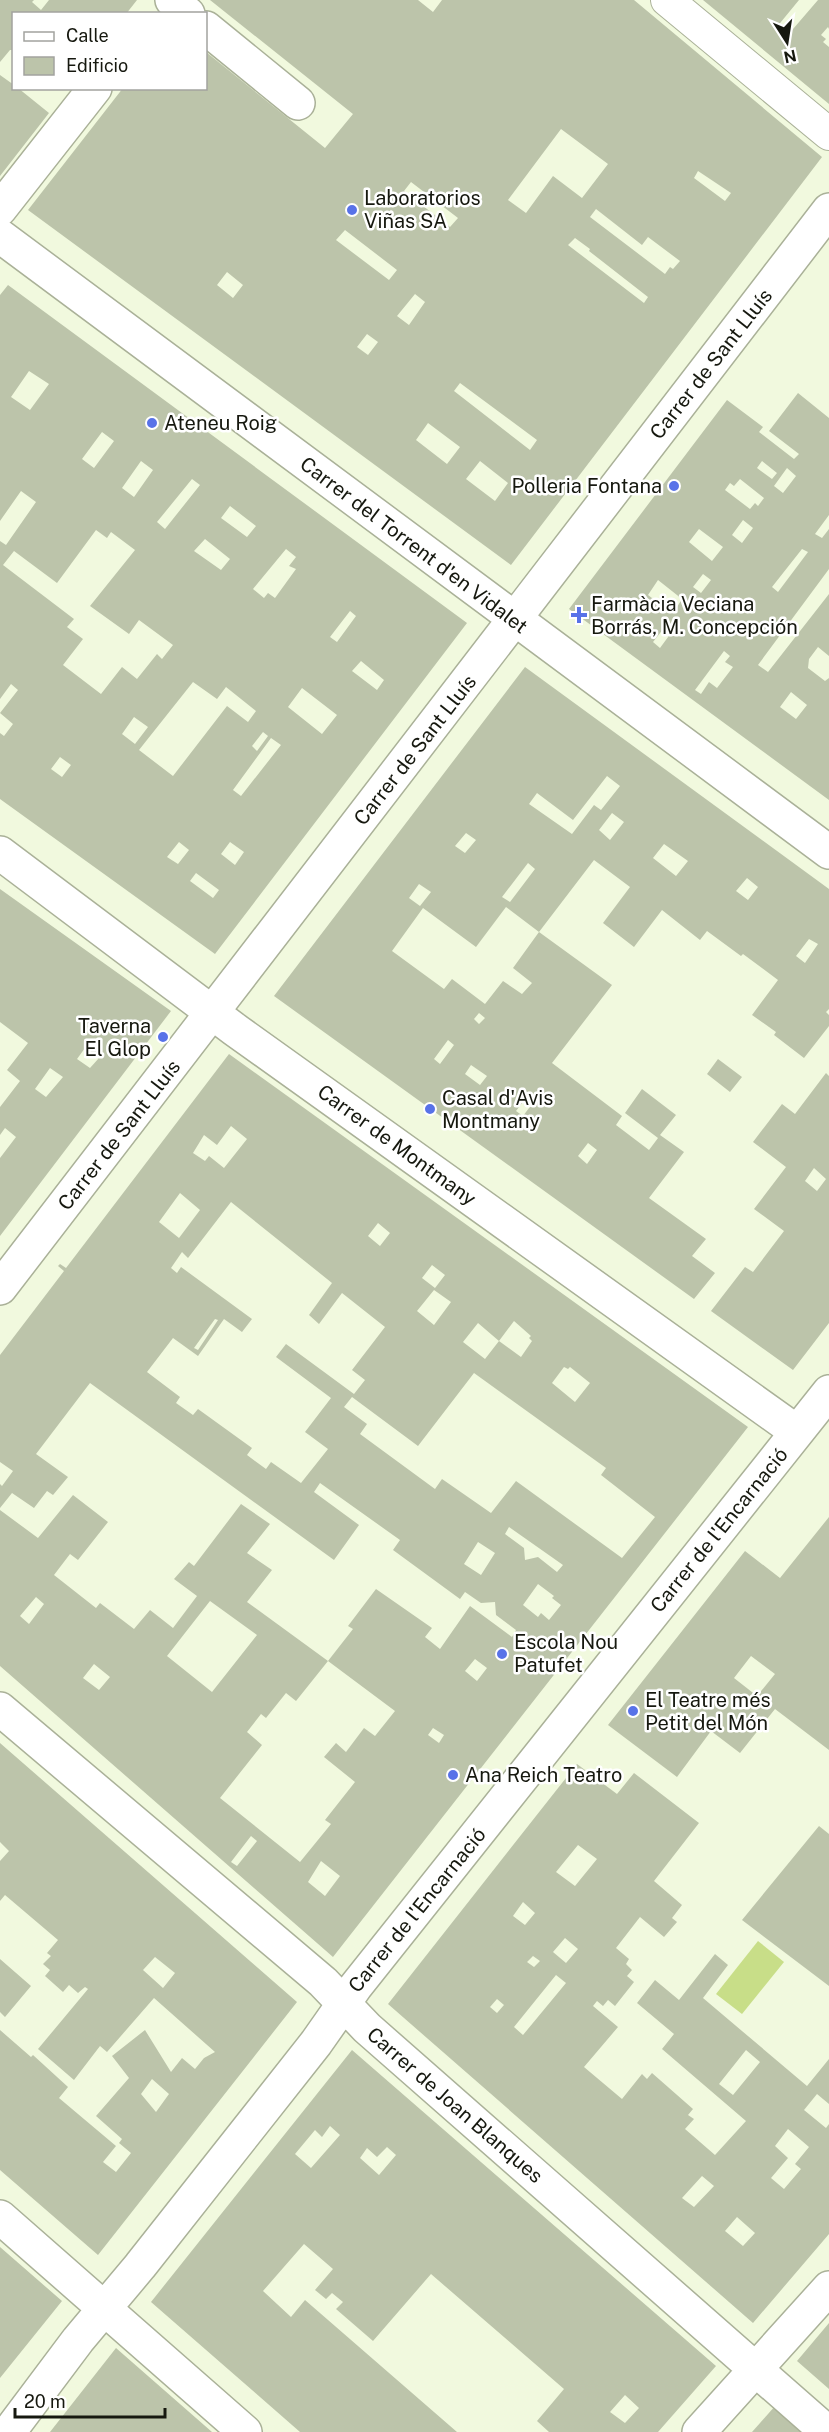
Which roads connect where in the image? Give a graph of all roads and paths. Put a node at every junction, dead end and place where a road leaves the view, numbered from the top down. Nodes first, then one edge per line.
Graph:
1 (165, 0) edge
2 (172, 0) edge
3 (667, 0) edge
4 (156, 12) edge
5 (186, 12) edge
6 (207, 29) edge
7 (93, 90) edge
8 (298, 103) dead end
9 (829, 134) edge
10 (0, 209) edge
11 (829, 210) edge
12 (0, 236) edge
13 (515, 619) junction
14 (829, 852) edge
15 (0, 853) edge
16 (213, 1013) junction
17 (0, 1288) edge
18 (829, 1392) edge
19 (797, 1432) junction
20 (0, 1709) edge
21 (343, 2003) junction
22 (0, 2217) edge
23 (829, 2288) edge
24 (106, 2309) junction
25 (755, 2371) junction
26 (9, 2432) edge
27 (245, 2432) edge
28 (699, 2432) edge
29 (827, 2432) edge

1 - 4 street
2 - 5 street
3 - 9 street
6 - 8 street
7 - 10 street
11 - 13 street, Carrer de Sant Lluís
12 - 13 street, Carrer del Torrent d'en Vidalet
13 - 14 street, Carrer del Torrent d'en Vidalet
13 - 16 street, Carrer de Sant Lluís
15 - 16 street, Carrer de Montmany
16 - 17 street, Carrer de Sant Lluís
16 - 19 street, Carrer de Montmany
18 - 19 street, Carrer de l'Encarnació
19 - 21 street, Carrer de l'Encarnació
20 - 21 street, Carrer de Joan Blanques
21 - 24 street, Carrer de l'Encarnació
21 - 25 street, Carrer de Joan Blanques
22 - 24 street
23 - 25 street
24 - 26 street, Carrer de l'Encarnació
24 - 27 street
25 - 28 street
25 - 29 street, Carrer de Joan Blanques

